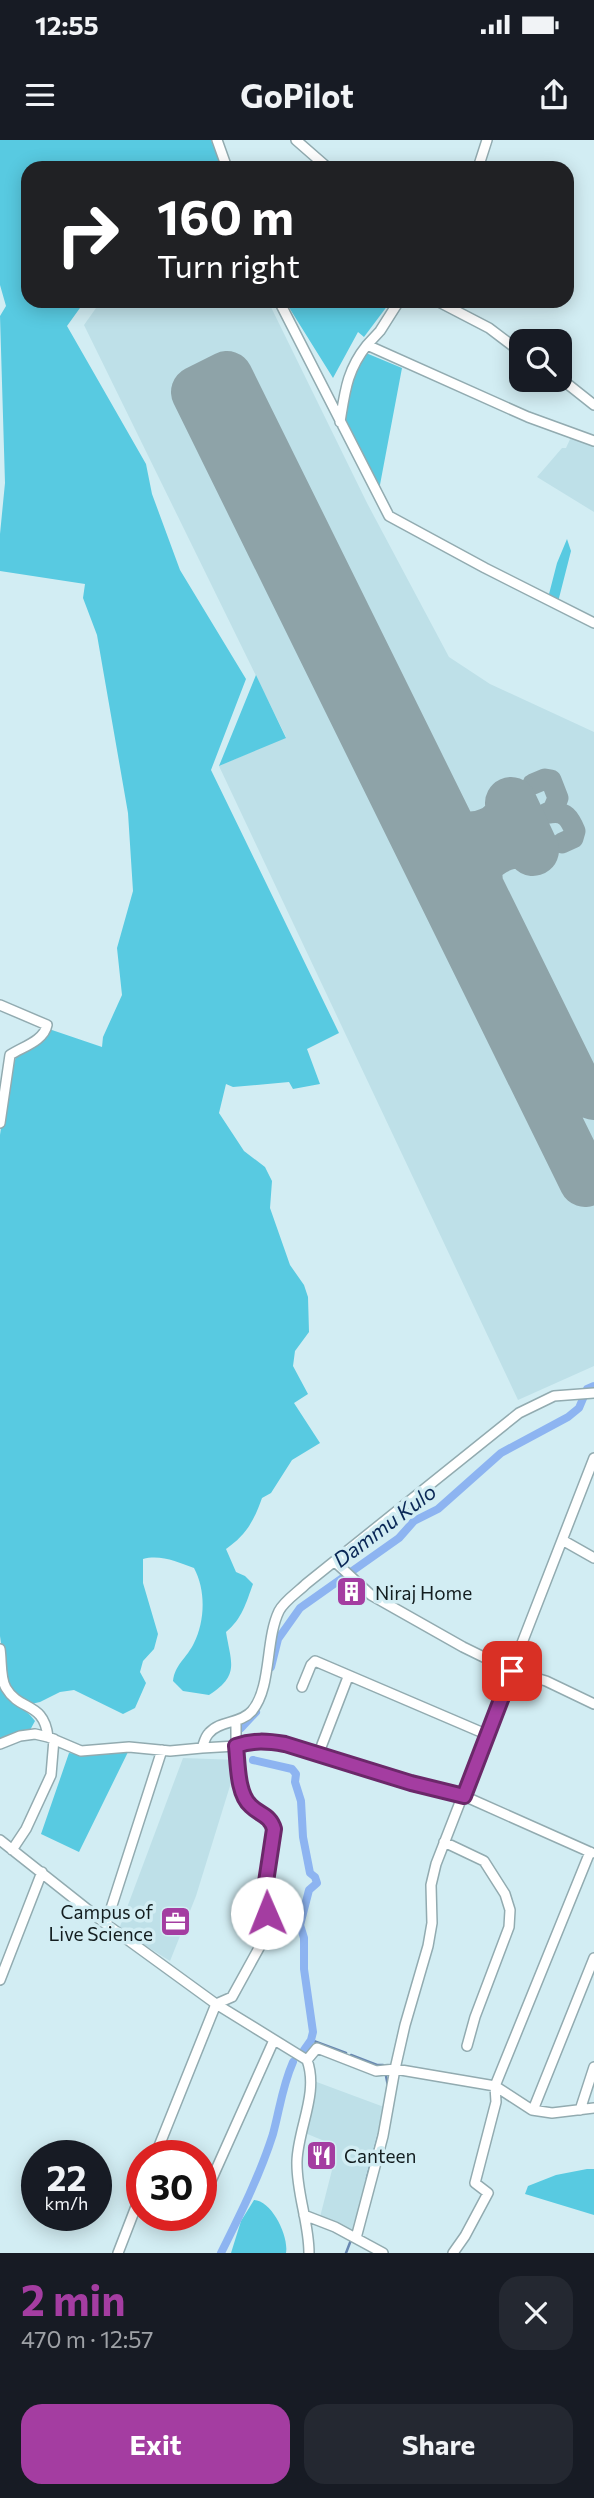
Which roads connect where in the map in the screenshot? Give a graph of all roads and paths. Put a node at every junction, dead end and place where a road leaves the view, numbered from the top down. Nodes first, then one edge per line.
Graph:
1 (217, 140) edge
2 (296, 140) edge
3 (487, 140) edge
4 (224, 161) edge
5 (320, 161) edge
6 (480, 161) edge
7 (283, 308) edge
8 (395, 308) edge
9 (450, 308) edge
10 (509, 343) edge
11 (368, 345) junction
12 (572, 387) edge
13 (594, 404) edge
14 (340, 422) junction
15 (594, 442) edge
16 (594, 623) edge
17 (0, 1005) edge
18 (0, 1123) edge
19 (593, 1395) edge
20 (594, 1458) edge
21 (564, 1541) junction
22 (594, 1558) edge
23 (335, 1562) junction
24 (0, 1649) edge
25 (512, 1671) junction
26 (348, 1677) junction
27 (302, 1687) dead end
28 (594, 1704) edge
29 (236, 1721) junction
30 (488, 1735) junction
31 (51, 1738) junction
32 (0, 1744) edge
33 (236, 1746) junction
34 (202, 1748) junction
35 (162, 1750) junction
36 (318, 1755) junction
37 (464, 1796) junction
38 (0, 1840) edge
39 (444, 1842) junction
40 (12, 1850) junction
41 (592, 1853) edge
42 (42, 1872) junction
43 (106, 1924) junction
44 (594, 1958) edge
45 (0, 1979) edge
46 (216, 2004) junction
47 (274, 2040) junction
48 (467, 2046) dead end
49 (307, 2060) junction
50 (594, 2067) edge
51 (395, 2069) junction
52 (495, 2086) junction
53 (594, 2108) edge
54 (533, 2110) junction
55 (580, 2110) junction
56 (161, 2140) edge
57 (217, 2167) edge
58 (304, 2215) junction
59 (127, 2231) edge
60 (356, 2238) junction
61 (118, 2253) edge
62 (309, 2253) edge
63 (383, 2253) edge
64 (453, 2253) edge

1 - 4 street
2 - 5 street
3 - 6 street
7 - 14 street
8 - 11 street
9 - 10 street
11 - 14 street
11 - 15 street
12 - 13 street
14 - 16 street
17 - 18 street
19 - 23 street
20 - 21 street
21 - 22 street
21 - 25 street
23 - 25 street
23 - 29 street
24 - 31 street
25 - 28 street
25 - 30 street
26 - 27 street
26 - 30 street
26 - 36 street
29 - 33 street
29 - 34 street
30 - 37 street
31 - 32 street
31 - 35 street
31 - 40 street
33 - 34 street
33 - 36 street
33 - 46 street
34 - 35 street
35 - 43 street
36 - 37 street
37 - 39 street
37 - 41 street
38 - 40 street
39 - 48 street
39 - 51 street
40 - 42 street
41 - 52 street
42 - 43 street
42 - 45 street
43 - 46 street
44 - 54 street
46 - 47 street
46 - 56 street
47 - 49 street
47 - 57 street
49 - 51 street
49 - 58 street
50 - 55 street
51 - 52 street
51 - 60 street
52 - 54 street
52 - 64 street
53 - 55 street
54 - 55 street
58 - 60 street
58 - 62 street
59 - 61 street
60 - 63 street

